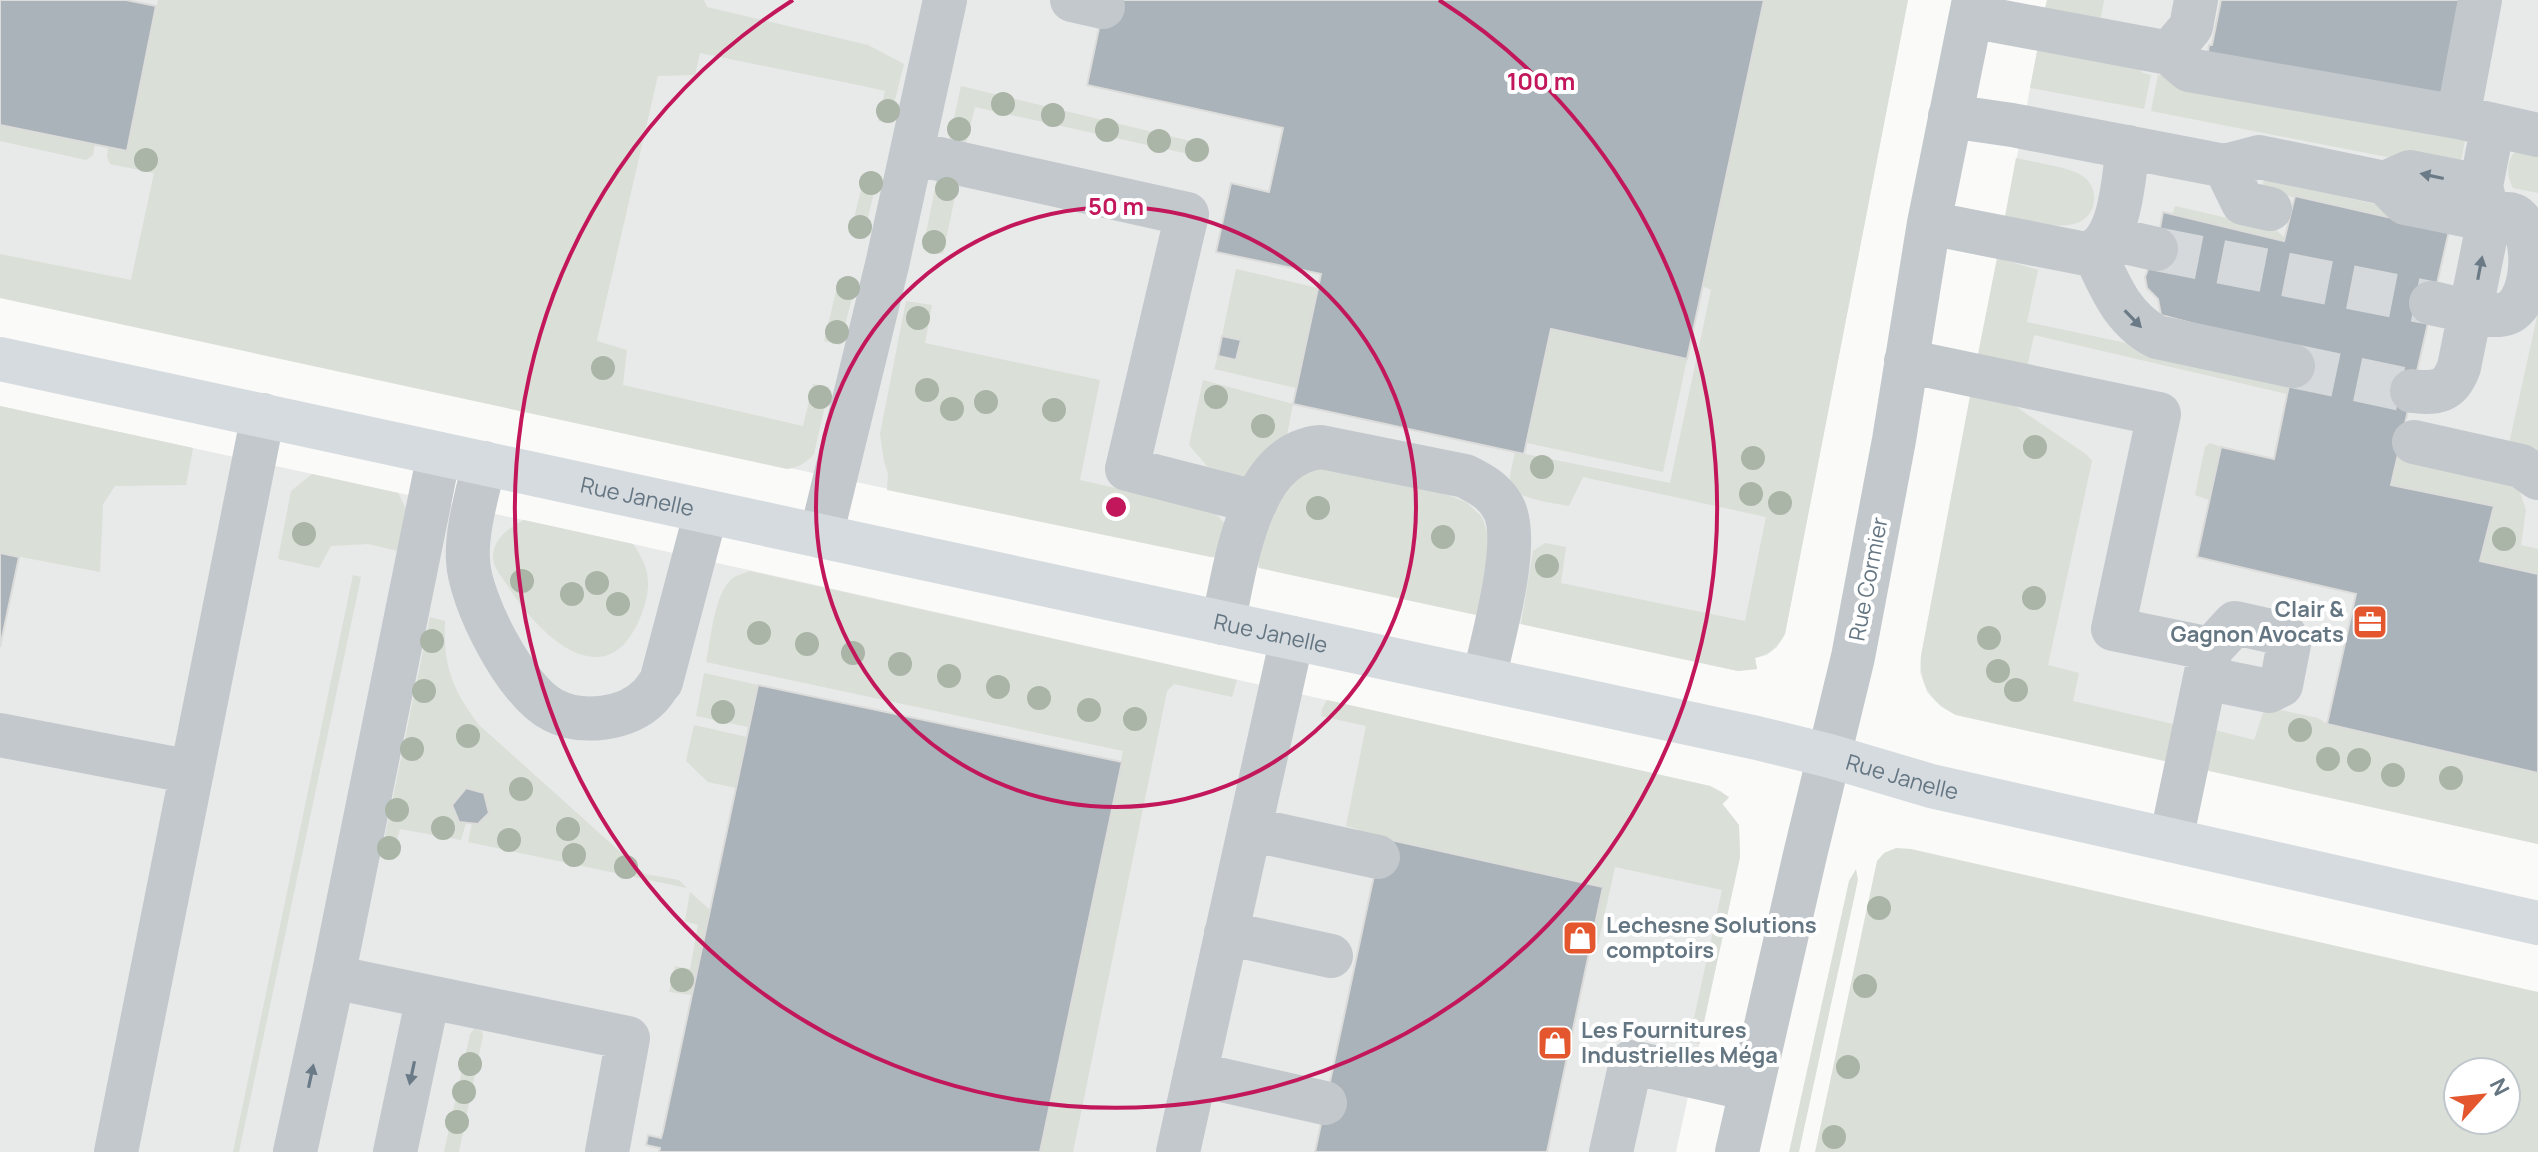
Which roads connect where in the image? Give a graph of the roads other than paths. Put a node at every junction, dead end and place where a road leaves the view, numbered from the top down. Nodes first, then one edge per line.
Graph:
1 (945, 0) edge
2 (2196, 0) edge
3 (2480, 0) edge
4 (1972, 8) edge
5 (2169, 53) junction
6 (1950, 116) junction
7 (2475, 121) junction
8 (2538, 135) edge
9 (2128, 147) junction
10 (912, 153) junction
11 (2225, 166) junction
12 (2485, 203) junction
13 (2270, 209) dead end
14 (1929, 223) junction
15 (2101, 245) junction
16 (2156, 249) tunnel mouth
17 (0, 359) edge
18 (1906, 361) junction
19 (2293, 366) tunnel mouth
20 (2412, 391) tunnel mouth
21 (263, 415) junction
22 (2414, 442) dead end
23 (439, 454) junction
24 (484, 463) junction
25 (2538, 478) edge
26 (1256, 502) junction
27 (706, 512) junction
28 (821, 536) junction
29 (1223, 623) junction
30 (1292, 638) junction
31 (1484, 679) junction
32 (0, 735) edge
33 (1830, 756) junction
34 (192, 772) junction
35 (1250, 829) junction
36 (2171, 840) junction
37 (1378, 857) dead end
38 (2538, 923) edge
39 (1226, 933) junction
40 (1331, 956) dead end
41 (333, 977) junction
42 (428, 997) junction
43 (1195, 1074) junction
44 (1750, 1089) junction
45 (1325, 1103) dead end
46 (116, 1152) edge
47 (295, 1152) edge
48 (395, 1152) edge
49 (607, 1152) edge
50 (1178, 1152) edge
51 (1611, 1152) edge
52 (1737, 1152) edge

1 - 10 street
2 - 5 street
3 - 7 street
4 - 5 street
4 - 6 street, Rue Cormier
5 - 7 street
6 - 9 street
6 - 14 street, Rue Cormier
7 - 8 street
7 - 12 street
9 - 11 street
9 - 15 street
10 - 26 street
10 - 28 street
11 - 12 street
11 - 13 street
12 - 20 street
14 - 15 street
14 - 18 street, Rue Cormier
15 - 16 street
15 -> 19 street
17 - 21 main road, Rue Janelle
18 - 33 street, Rue Cormier
18 - 36 street
21 - 23 main road, Rue Janelle
21 - 34 street
22 - 25 street
23 - 24 main road, Rue Janelle
23 - 41 street
24 - 27 main road, Rue Janelle
24 - 27 street
26 - 29 street
26 - 31 street
27 - 28 main road, Rue Janelle
28 - 29 main road, Rue Janelle
29 - 30 main road, Rue Janelle
30 - 31 main road, Rue Janelle
30 - 35 street
31 - 33 main road, Rue Janelle
32 - 34 street
33 - 36 main road, Rue Janelle
33 - 44 street, Rue Cormier
34 - 46 street
35 - 37 street
35 - 39 street
36 - 38 main road, Rue Janelle
39 - 40 street
39 - 43 street
41 - 42 street
47 -> 41 street
42 -> 48 street
42 - 49 street
43 - 45 street
43 - 50 street
44 - 51 street
44 - 52 street, Rue Cormier

